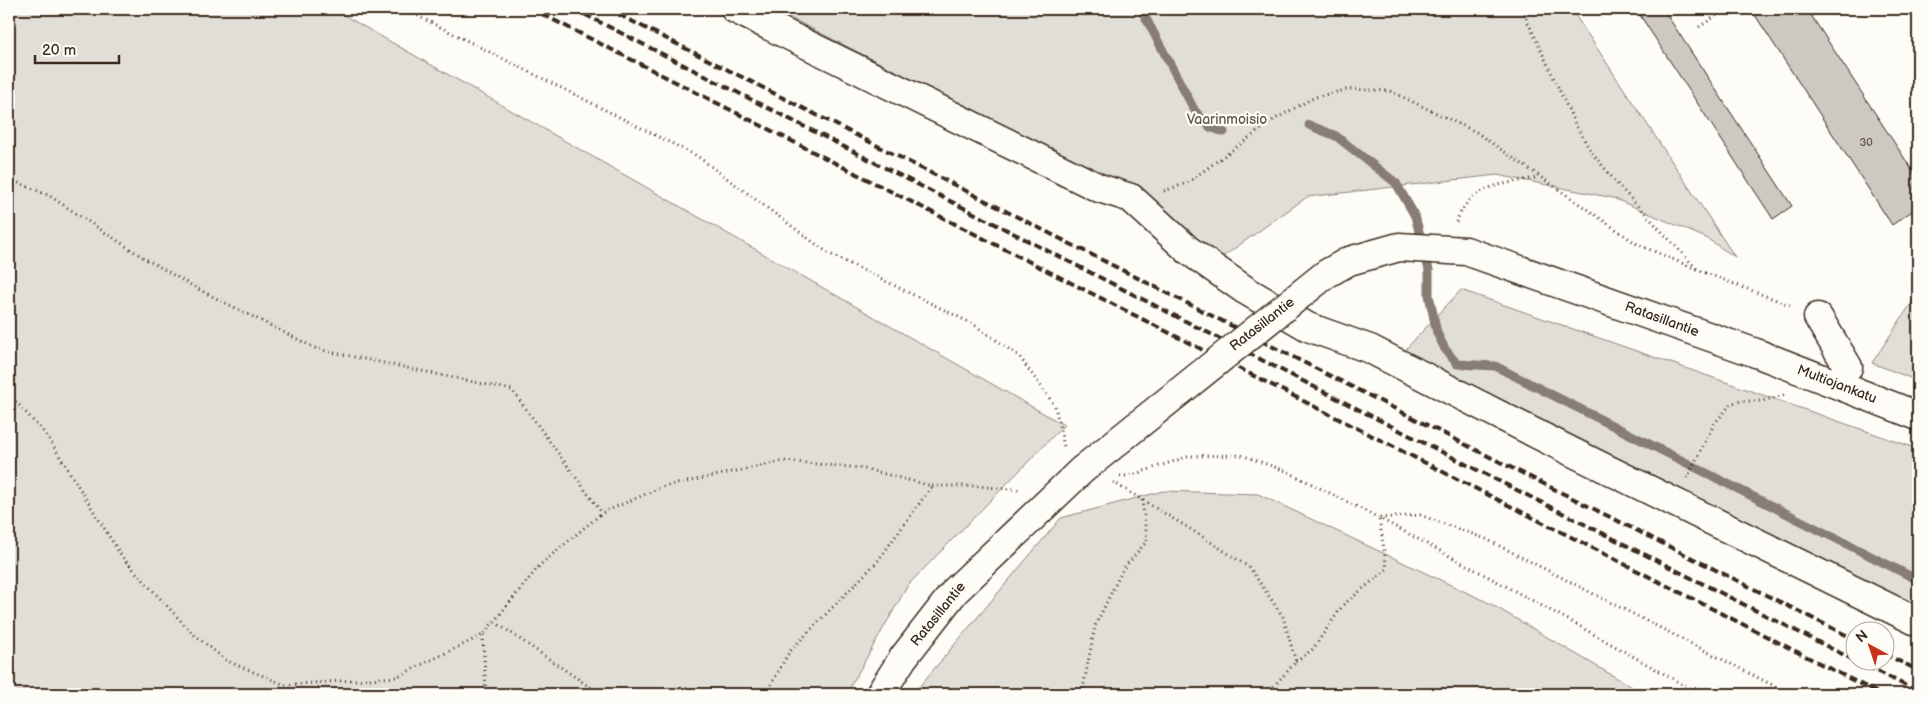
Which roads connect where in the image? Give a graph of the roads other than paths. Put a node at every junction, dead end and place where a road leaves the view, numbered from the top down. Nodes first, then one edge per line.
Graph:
1 (735, 9) edge
2 (1818, 317) road end
3 (1756, 353) joint
4 (1848, 367) dead end
5 (1918, 416) edge
6 (1918, 622) edge
7 (880, 694) edge

1 - 6 street
2 - 4 street
3 - 5 street, Multiojankatu
3 - 7 street, Ratasillantie, bridge

